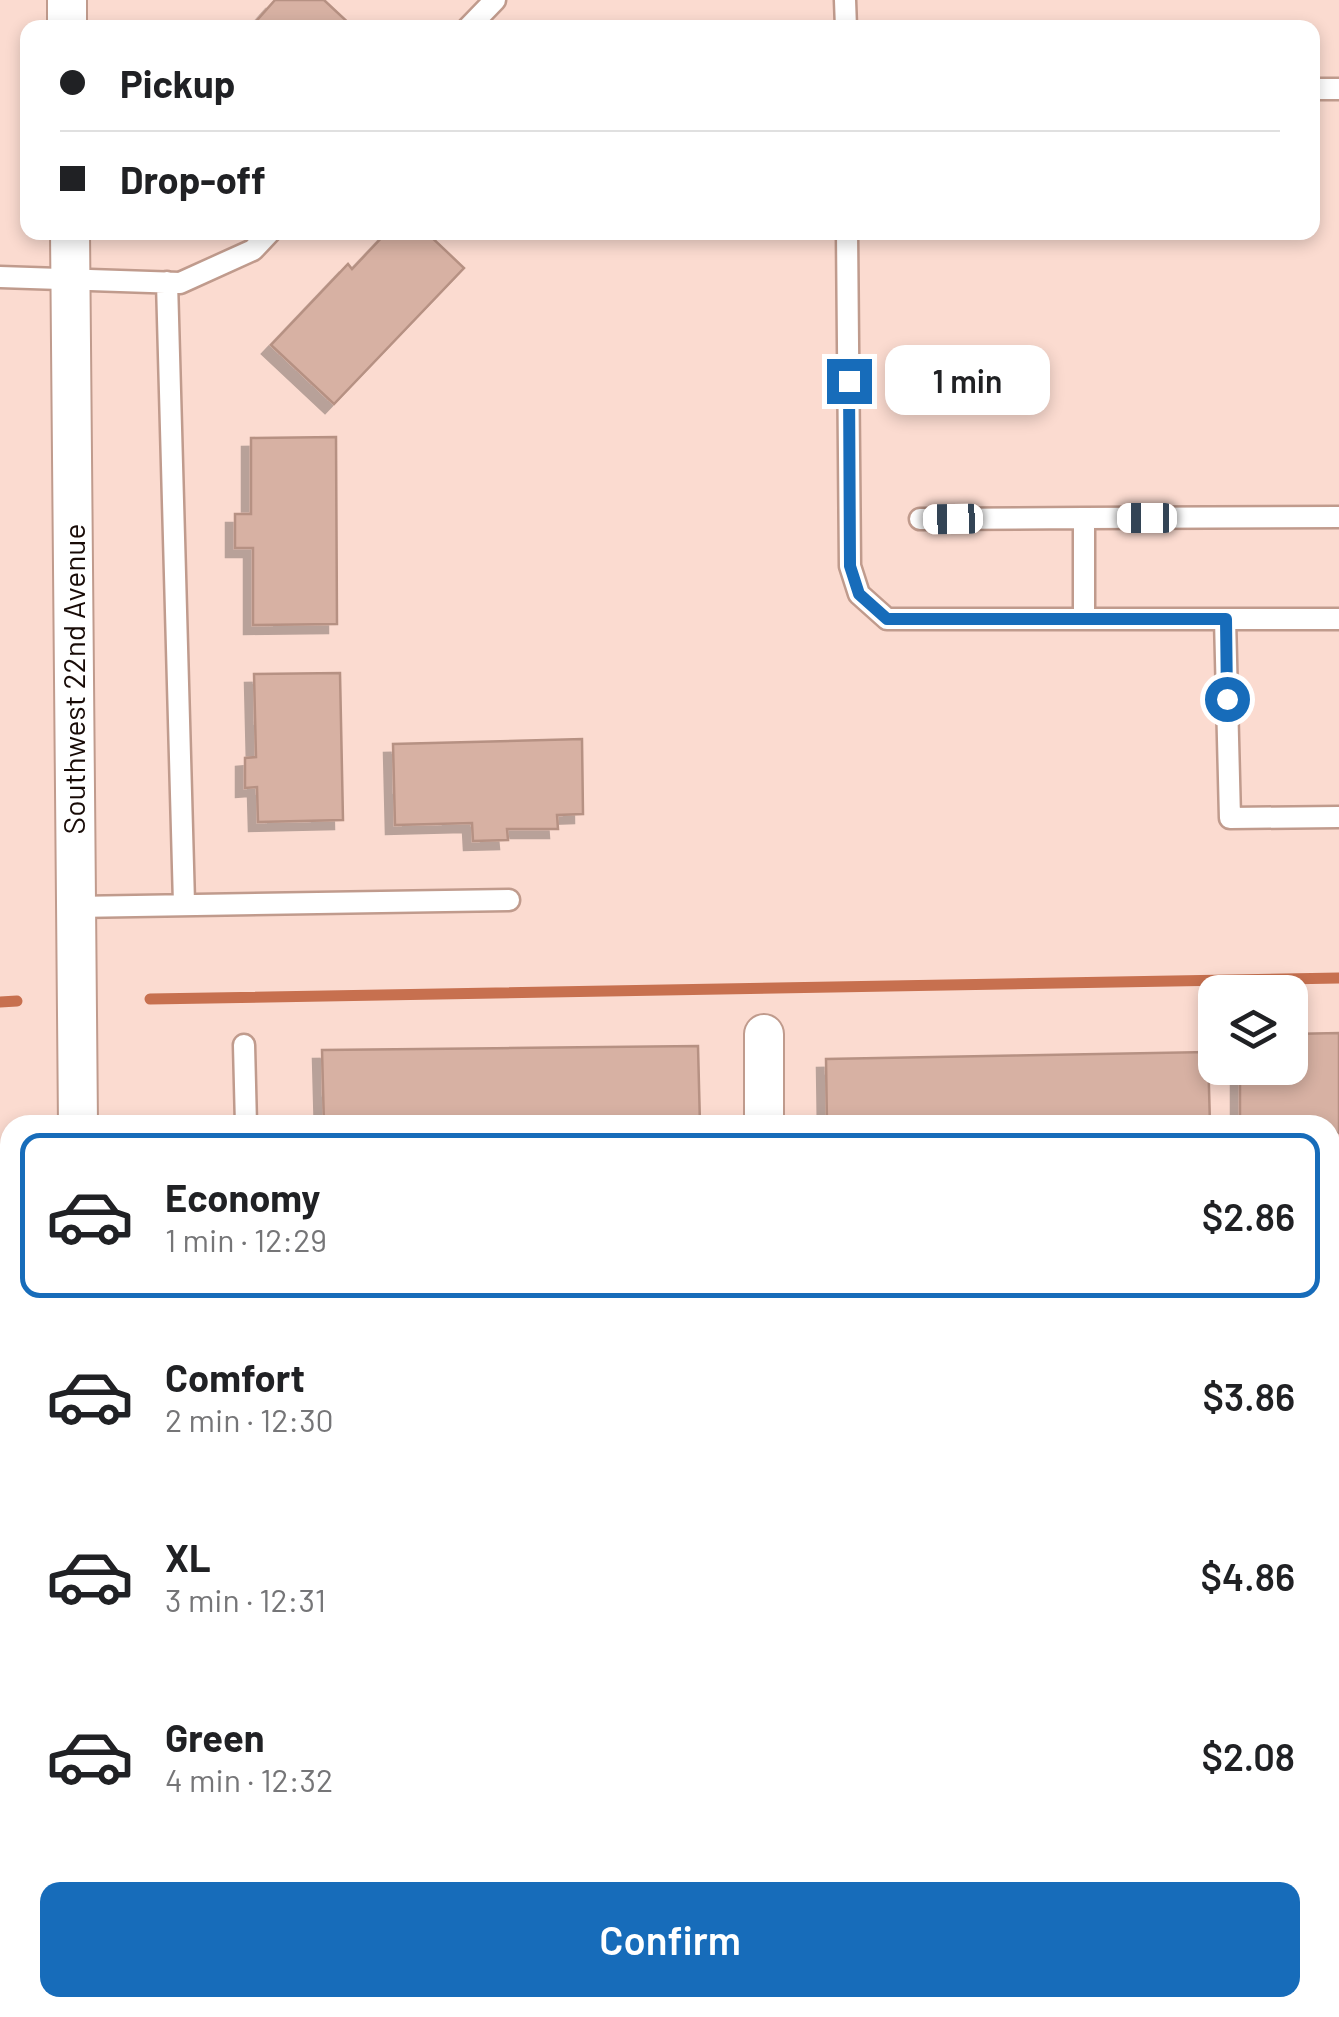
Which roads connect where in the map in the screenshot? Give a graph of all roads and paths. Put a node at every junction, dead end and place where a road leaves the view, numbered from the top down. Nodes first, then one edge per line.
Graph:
1 (495, 0) edge
2 (476, 20) edge
3 (70, 240) edge
4 (262, 240) edge
5 (848, 240) edge
6 (0, 277) edge
7 (70, 279) junction
8 (167, 282) junction
9 (1339, 517) edge
10 (1084, 518) junction
11 (920, 520) dead end
12 (1084, 619) junction
13 (1226, 619) junction
14 (1339, 619) edge
15 (1339, 817) edge
16 (508, 900) dead end
17 (184, 903) junction
18 (75, 906) junction
19 (764, 1034) dead end
20 (244, 1046) dead end
21 (78, 1115) edge
22 (246, 1115) edge
23 (764, 1115) edge

1 - 2 lane
3 - 7 street, Southwest 22nd Avenue
4 - 8 lane
5 - 12 lane
6 - 7 lane
7 - 8 lane
7 - 18 street, Southwest 22nd Avenue
8 - 17 lane
9 - 10 lane
10 - 11 lane
10 - 12 lane
12 - 13 lane
13 - 14 lane
13 - 15 lane
16 - 17 lane
17 - 18 lane
18 - 21 street, Southwest 22nd Avenue
19 - 23 street
20 - 22 lane

